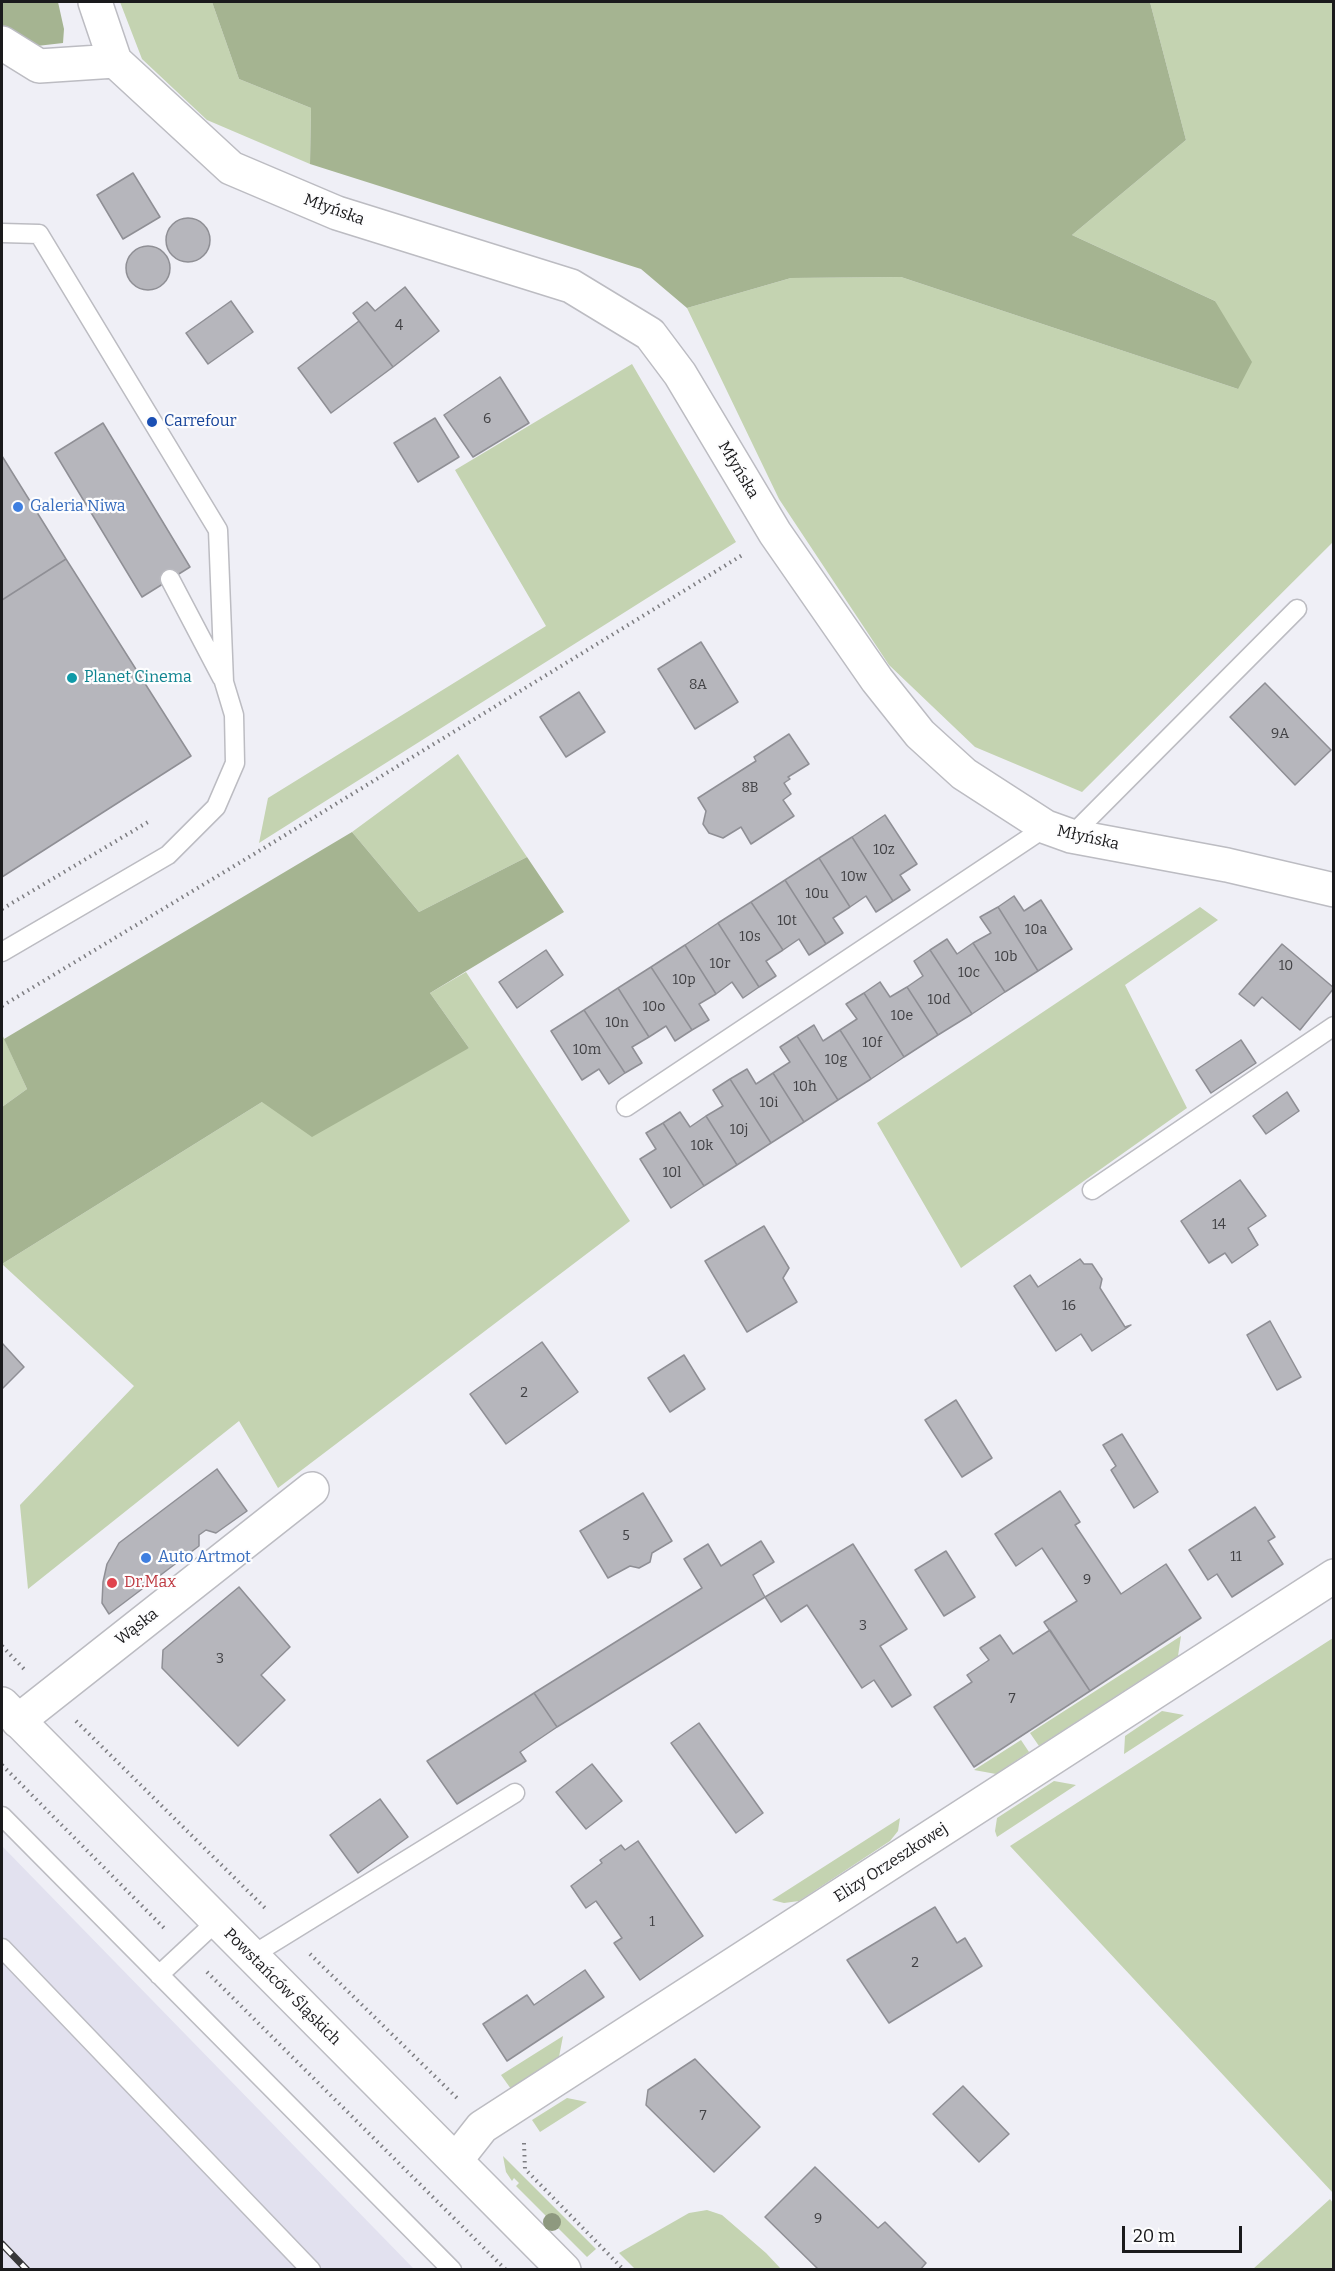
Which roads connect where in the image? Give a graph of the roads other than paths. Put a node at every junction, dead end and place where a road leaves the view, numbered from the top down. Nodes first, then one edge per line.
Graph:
1 (96, 2) edge
2 (2, 43) edge
3 (115, 62) junction
4 (2, 234) edge
5 (170, 579) dead end
6 (1297, 609) dead end
7 (224, 682) junction
8 (1059, 831) junction
9 (1334, 890) edge
10 (2, 952) edge
11 (1334, 1026) edge
12 (626, 1107) dead end
13 (1092, 1190) dead end
14 (312, 1489) dead end
15 (1334, 1576) edge
16 (10, 1712) edge
17 (515, 1793) dead end
18 (2, 1816) edge
19 (217, 1921) junction
20 (2, 1948) edge
21 (251, 1956) junction
22 (159, 1975) junction
23 (456, 2160) junction
24 (311, 2270) edge
25 (452, 2270) edge
26 (564, 2270) edge

1 - 3 street
2 - 3 street
3 - 8 street, Młyńska
4 - 7 lane
5 - 7 lane
6 - 8 lane
7 - 10 lane
8 - 9 street, Młyńska
8 - 12 lane
11 - 13 lane
14 - 16 street, Wąska
15 - 23 street, Elizy Orzeszkowej
16 - 19 street, Powstańców Śląskich
17 - 21 lane
18 - 22 lane
19 - 21 street, Powstańców Śląskich
19 - 22 lane
20 - 24 lane
21 - 23 street, Powstańców Śląskich
22 - 25 lane
23 - 26 street, Powstańców Śląskich

